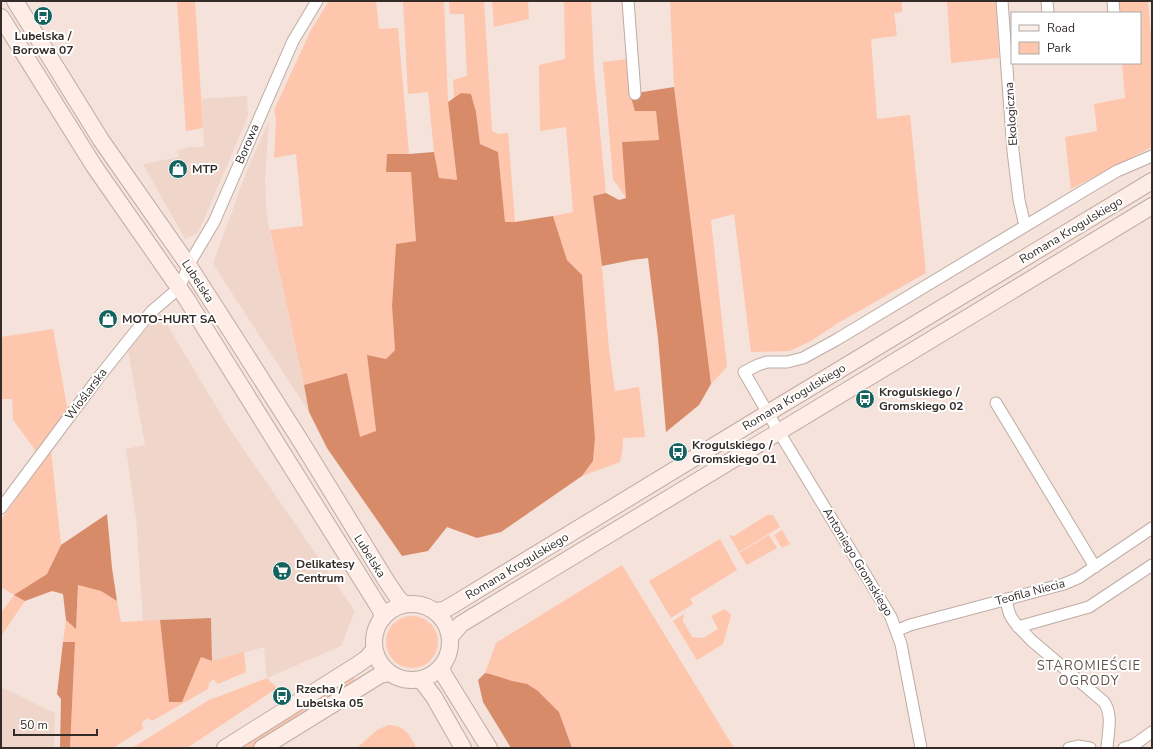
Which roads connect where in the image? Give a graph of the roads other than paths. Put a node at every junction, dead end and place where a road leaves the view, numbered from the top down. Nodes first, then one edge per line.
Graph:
1 (14, 1) edge
2 (317, 1) edge
3 (628, 1) edge
4 (1002, 1) edge
5 (1047, 1) edge
6 (1113, 1) edge
7 (1048, 12) edge
8 (1114, 12) edge
9 (1, 17) edge
10 (635, 94) dead end
11 (1152, 156) edge
12 (1152, 181) edge
13 (1152, 206) edge
14 (1025, 226) junction
15 (189, 266) junction
16 (179, 288) junction
17 (996, 402) dead end
18 (768, 413) junction
19 (780, 432) junction
20 (1, 508) edge
21 (1152, 528) edge
22 (1152, 565) edge
23 (1095, 567) junction
24 (1006, 599) junction
25 (404, 604) junction
26 (436, 611) junction
27 (382, 618) junction
28 (1018, 627) junction
29 (896, 631) junction
30 (450, 637) junction
31 (374, 650) junction
32 (441, 667) junction
33 (390, 673) junction
34 (421, 680) junction
35 (1152, 732) edge
36 (225, 748) edge
37 (262, 748) edge
38 (463, 748) edge
39 (489, 748) edge
40 (921, 748) edge
41 (1069, 748) edge
42 (1090, 748) edge
43 (1107, 748) edge
44 (1124, 748) edge

1 - 15 main road, Lubelska
2 - 15 street, Borowa
3 - 10 street
4 - 14 street, Ekologiczna
5 - 7 street
6 - 8 street
9 - 16 main road, Lubelska
11 - 14 street
12 - 18 main road, Romana Krogulskiego
13 - 19 main road, Romana Krogulskiego
14 - 18 street, Antoniego Gromskiego
15 - 16 street, Borowa
15 - 25 main road, Lubelska
16 - 20 street, Wioślarska
16 - 27 main road, Lubelska
17 - 23 street
18 - 19 street, Antoniego Gromskiego
18 - 26 main road, Romana Krogulskiego
19 - 29 street, Antoniego Gromskiego
19 - 30 main road, Romana Krogulskiego
21 - 23 street, Teofila Niecia
22 - 28 street
23 - 24 street, Teofila Niecia
24 - 28 street
24 - 29 street, Teofila Niecia
25 - 26 main road
25 - 27 main road
26 - 30 main road
27 - 31 main road
28 - 43 street
29 - 40 street, Antoniego Gromskiego
30 - 32 main road
31 - 33 main road
31 - 36 main road
32 - 34 main road
32 - 39 main road
33 - 34 main road
33 - 37 main road
34 - 38 main road
35 - 44 street
41 - 42 street

